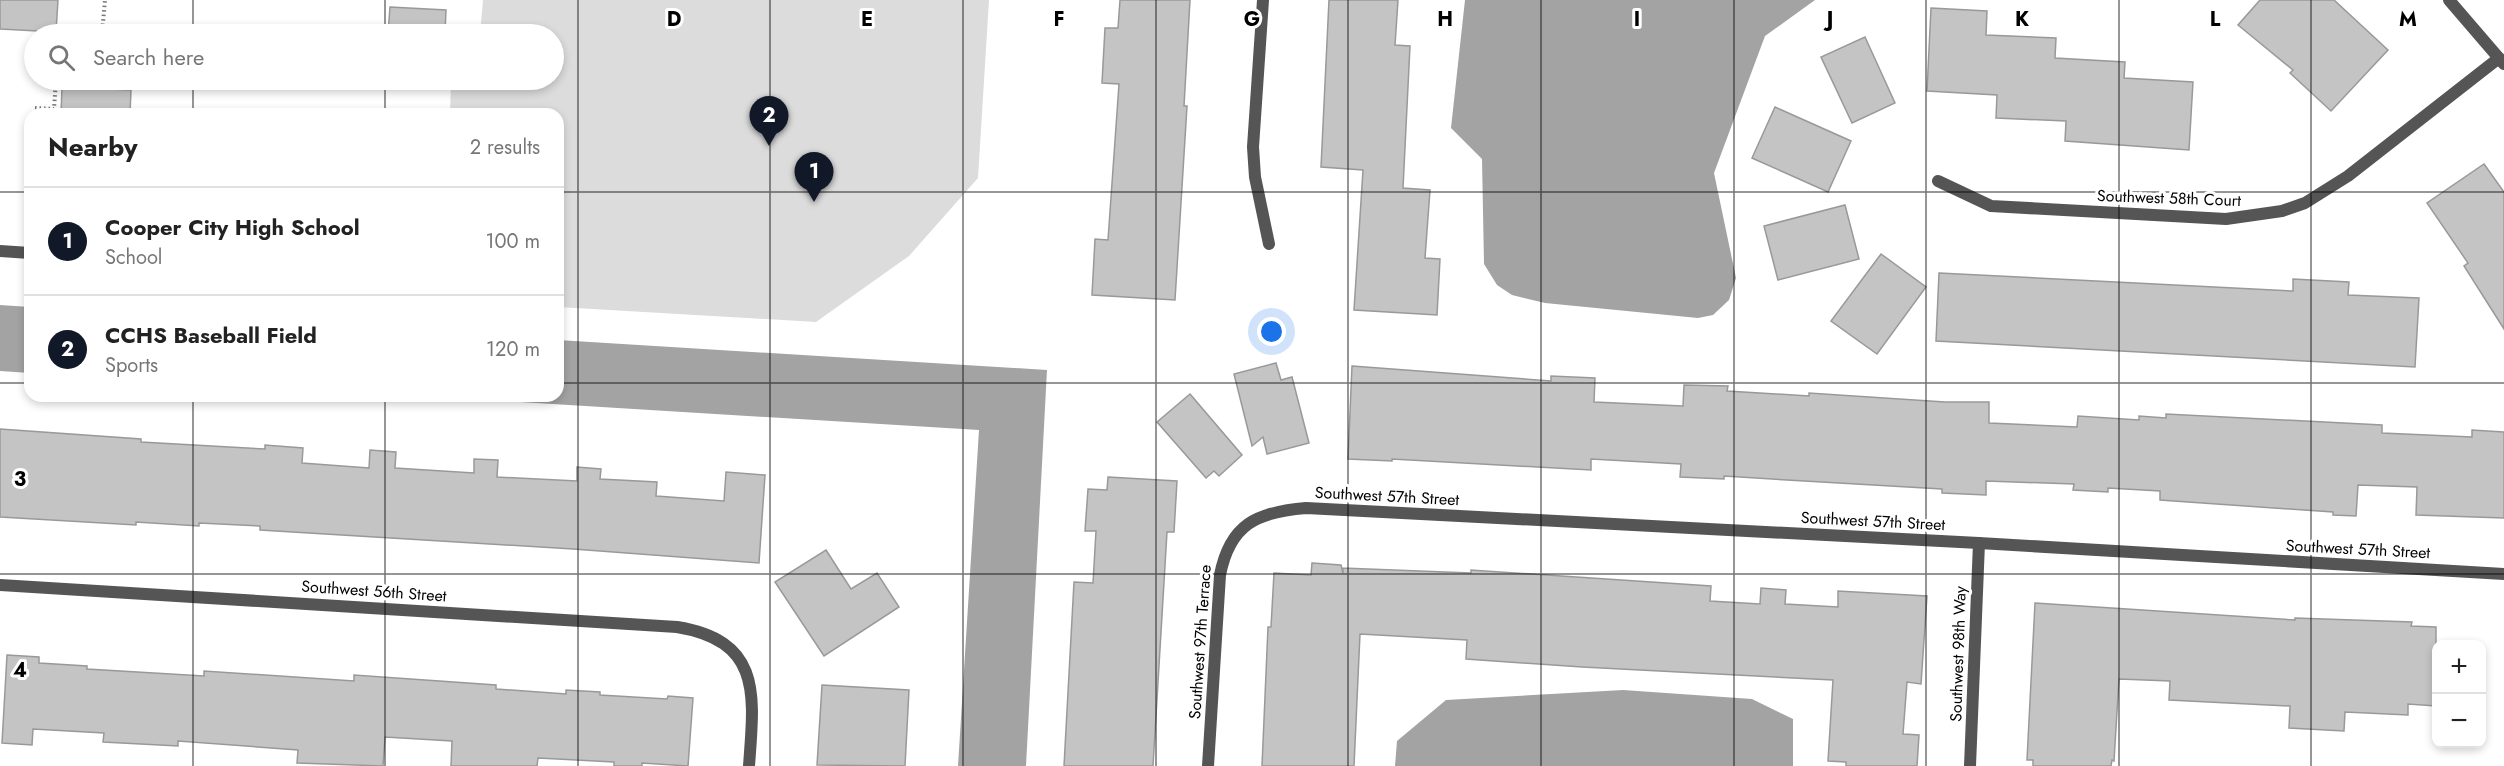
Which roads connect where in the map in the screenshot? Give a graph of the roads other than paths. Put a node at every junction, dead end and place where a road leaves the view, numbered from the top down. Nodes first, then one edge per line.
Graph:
1 (1263, 0) edge
2 (2449, 0) edge
3 (2501, 61) edge
4 (1938, 181) dead end
5 (1269, 244) dead end
6 (0, 251) edge
7 (24, 253) edge
8 (1243, 526) joint
9 (1978, 543) junction
10 (2504, 574) edge
11 (0, 585) edge
12 (749, 766) edge
13 (1208, 766) edge
14 (1970, 766) edge

1 - 5 street
2 - 3 street
3 - 4 street, Southwest 58th Court
6 - 7 street
8 - 9 street, Southwest 57th Street
8 - 13 street, Southwest 97th Terrace
9 - 10 street, Southwest 57th Street
9 - 14 street, Southwest 98th Way
11 - 12 street, Southwest 56th Street

